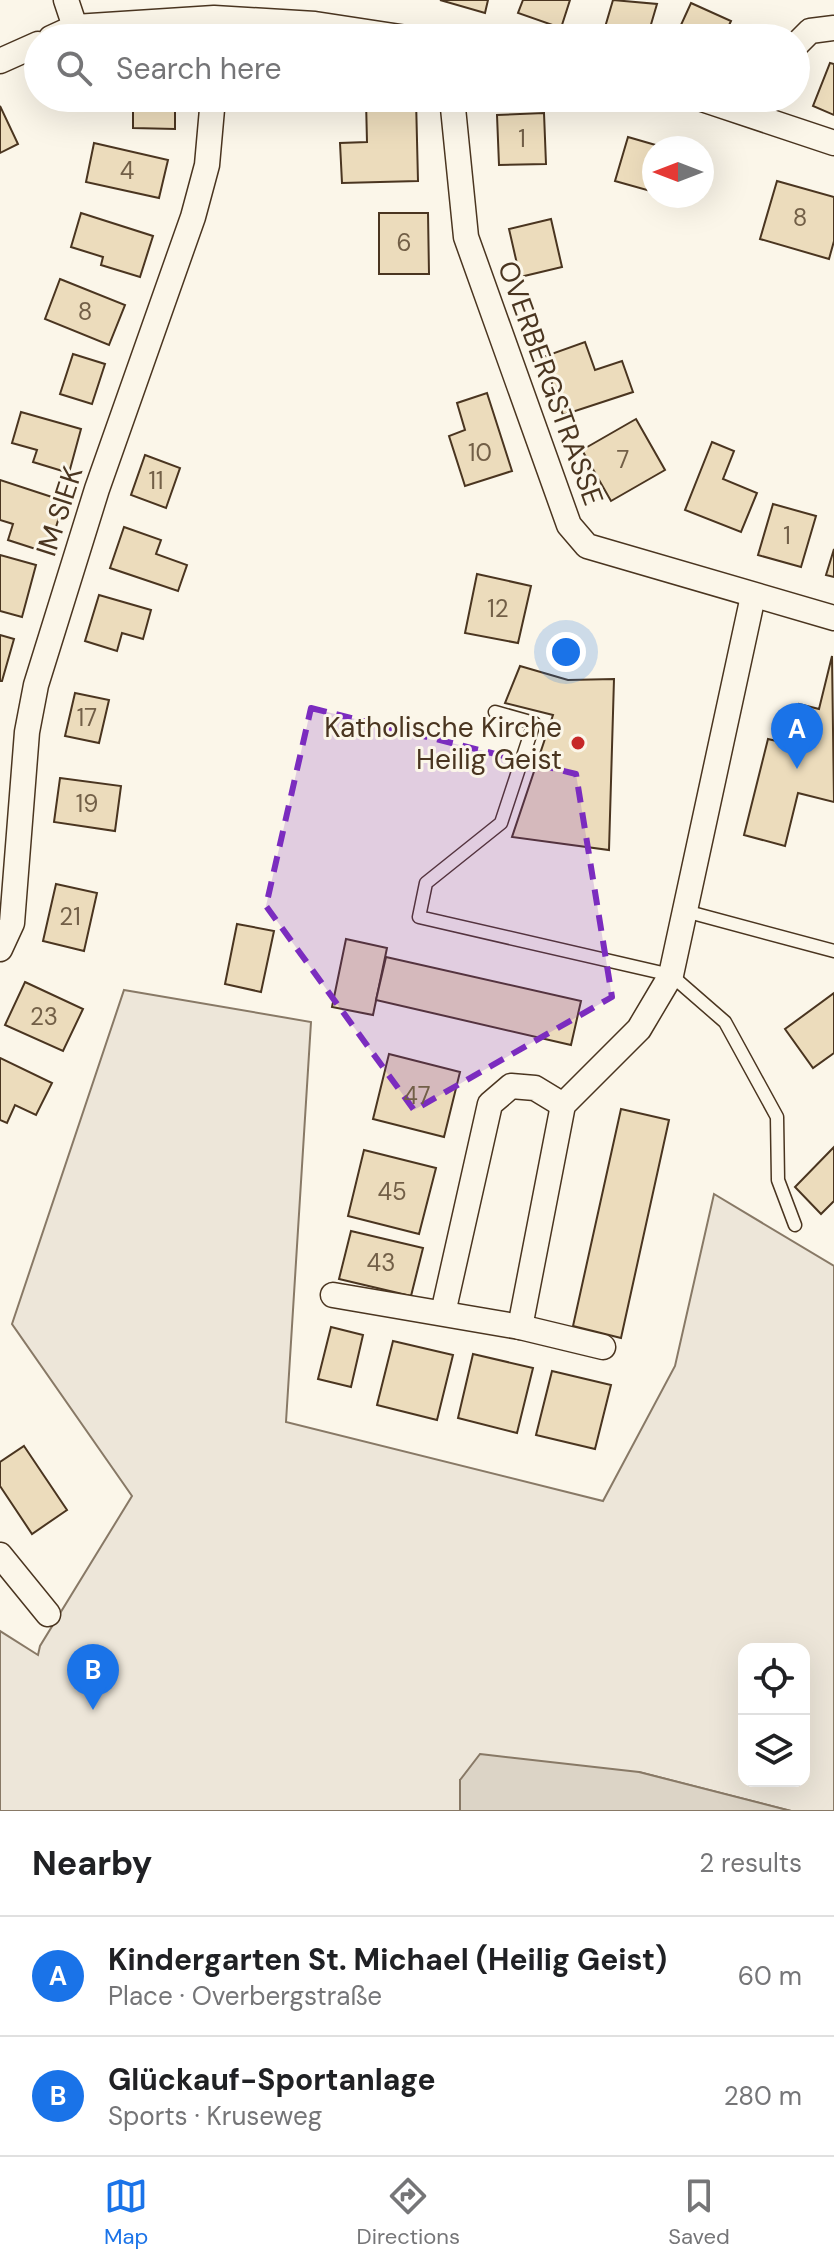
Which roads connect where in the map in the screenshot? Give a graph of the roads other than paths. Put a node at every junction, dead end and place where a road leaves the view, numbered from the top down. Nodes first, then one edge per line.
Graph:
1 (66, 0) edge
2 (74, 24) edge
3 (834, 28) edge
4 (810, 31) edge
5 (24, 50) edge
6 (0, 61) edge
7 (212, 112) edge
8 (453, 112) edge
9 (771, 112) edge
10 (834, 143) edge
11 (753, 596) junction
12 (834, 618) edge
13 (495, 712) dead end
14 (9, 850) edge
15 (685, 911) junction
16 (0, 949) edge
17 (834, 951) edge
18 (671, 975) junction
19 (563, 1105) junction
20 (795, 1225) dead end
21 (333, 1295) dead end
22 (443, 1313) junction
23 (520, 1327) junction
24 (603, 1347) dead end
25 (0, 1555) edge
26 (48, 1614) dead end

1 - 2 street
3 - 4 street
5 - 6 street
7 - 14 street, IM SIEK
8 - 11 street, OVERBERGSTRASSE
9 - 10 street
11 - 12 street, OVERBERGSTRASSE
11 - 15 street
13 - 18 lane
14 - 16 street, IM SIEK
15 - 17 lane
15 - 18 street
18 - 19 street
18 - 20 lane
19 - 22 street
19 - 23 street
21 - 22 street
22 - 23 street
23 - 24 street
25 - 26 street

